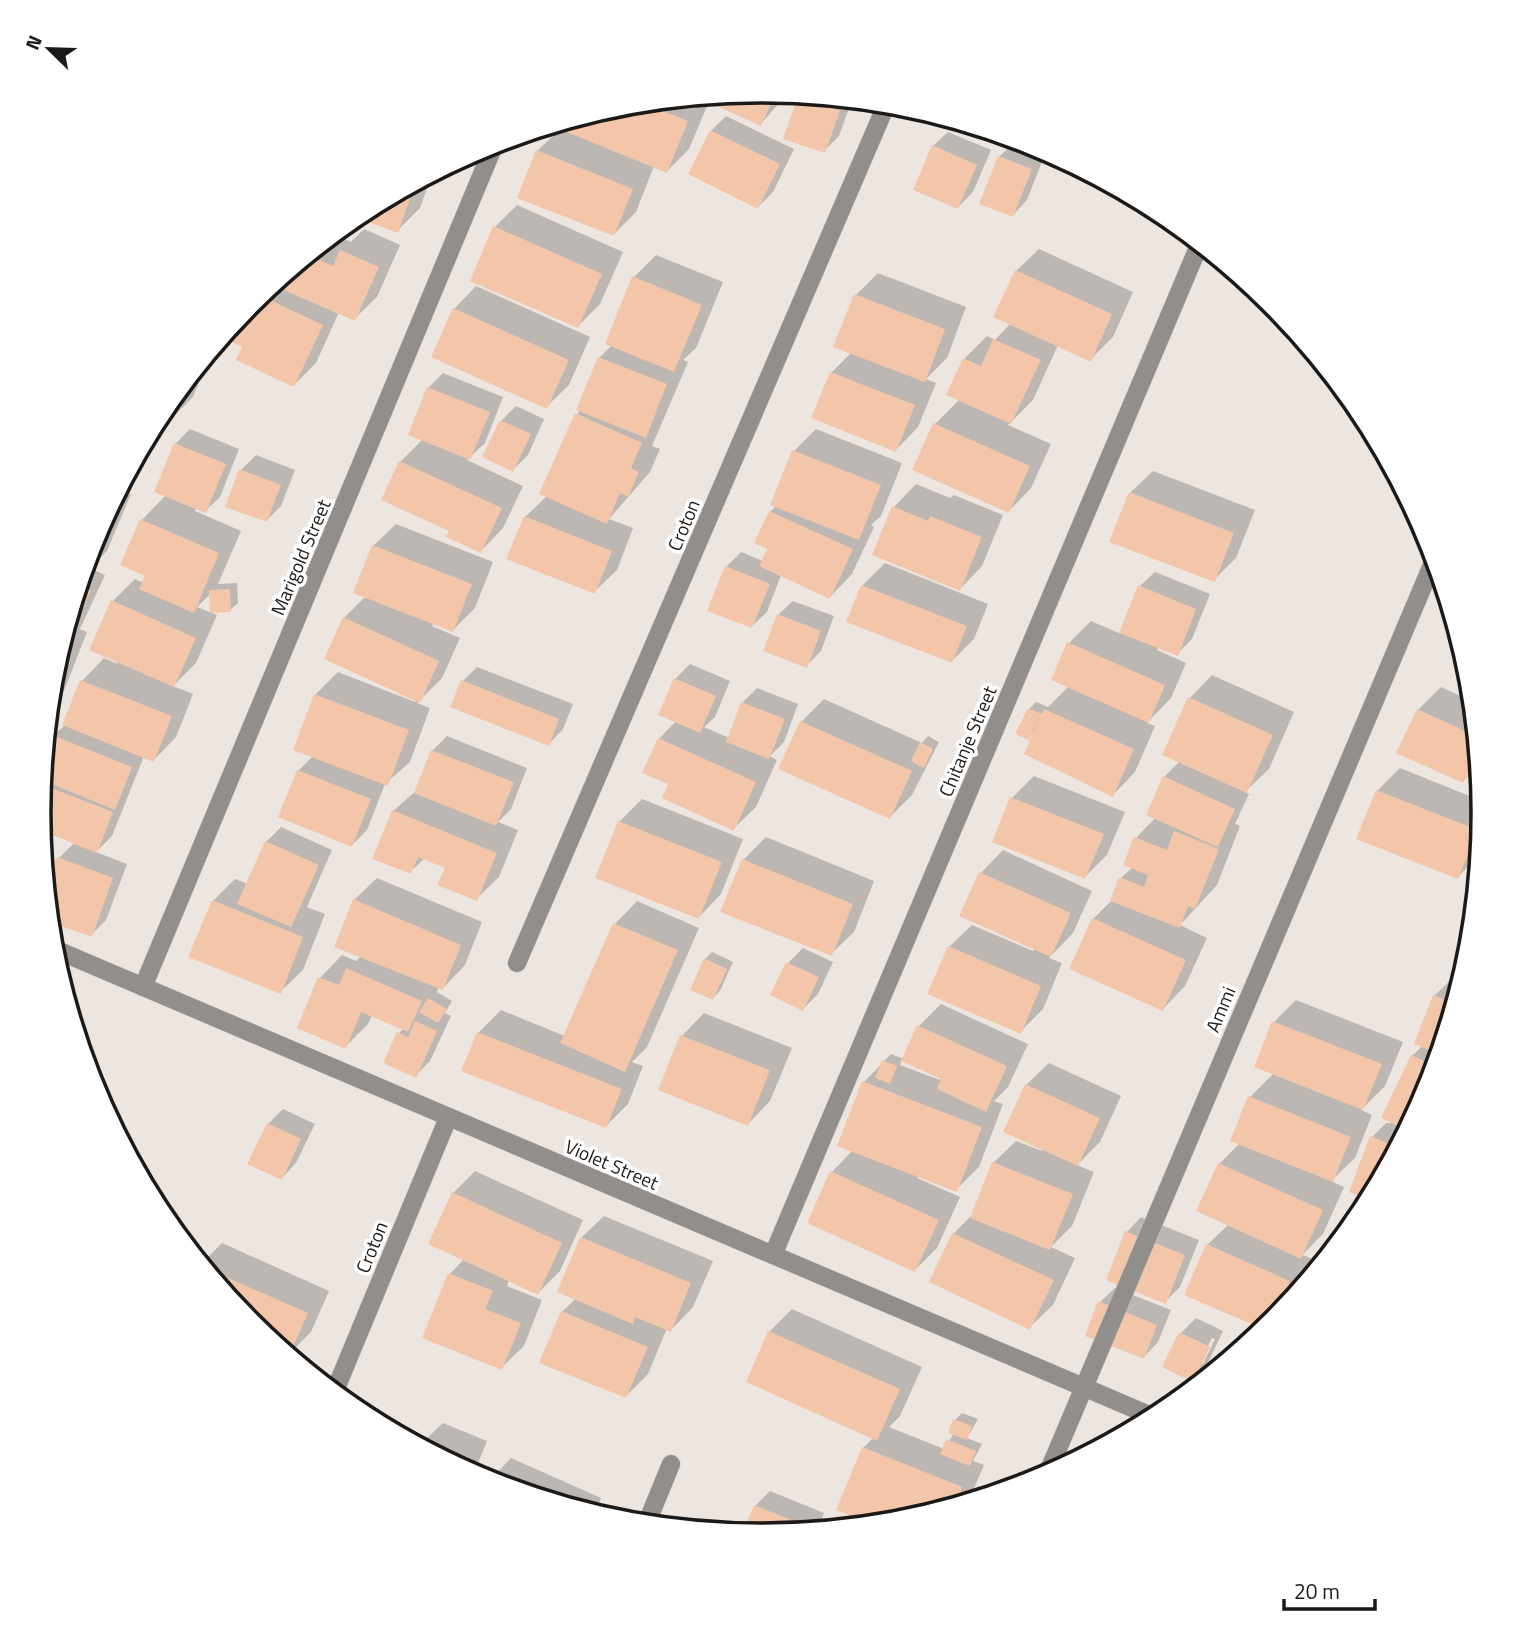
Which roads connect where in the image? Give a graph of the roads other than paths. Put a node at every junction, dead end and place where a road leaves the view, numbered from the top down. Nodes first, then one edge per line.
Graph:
1 (882, 114) edge
2 (489, 157) edge
3 (1196, 252) edge
4 (1429, 572) edge
5 (64, 953) edge
6 (517, 963) dead end
7 (143, 988) junction
8 (448, 1118) junction
9 (772, 1255) junction
10 (338, 1384) edge
11 (1083, 1385) junction
12 (1143, 1412) edge
13 (1052, 1461) edge
14 (671, 1464) dead end
15 (650, 1515) edge

1 - 6 street, Croton
2 - 7 street, Marigold Street
3 - 9 street, Chitanje Street
4 - 11 street, Ammi
5 - 7 street, Violet Street
7 - 8 street, Violet Street
8 - 9 street, Violet Street
8 - 10 street, Croton
9 - 11 street, Violet Street
11 - 12 street, Violet Street
11 - 13 street, Ammi
14 - 15 street

